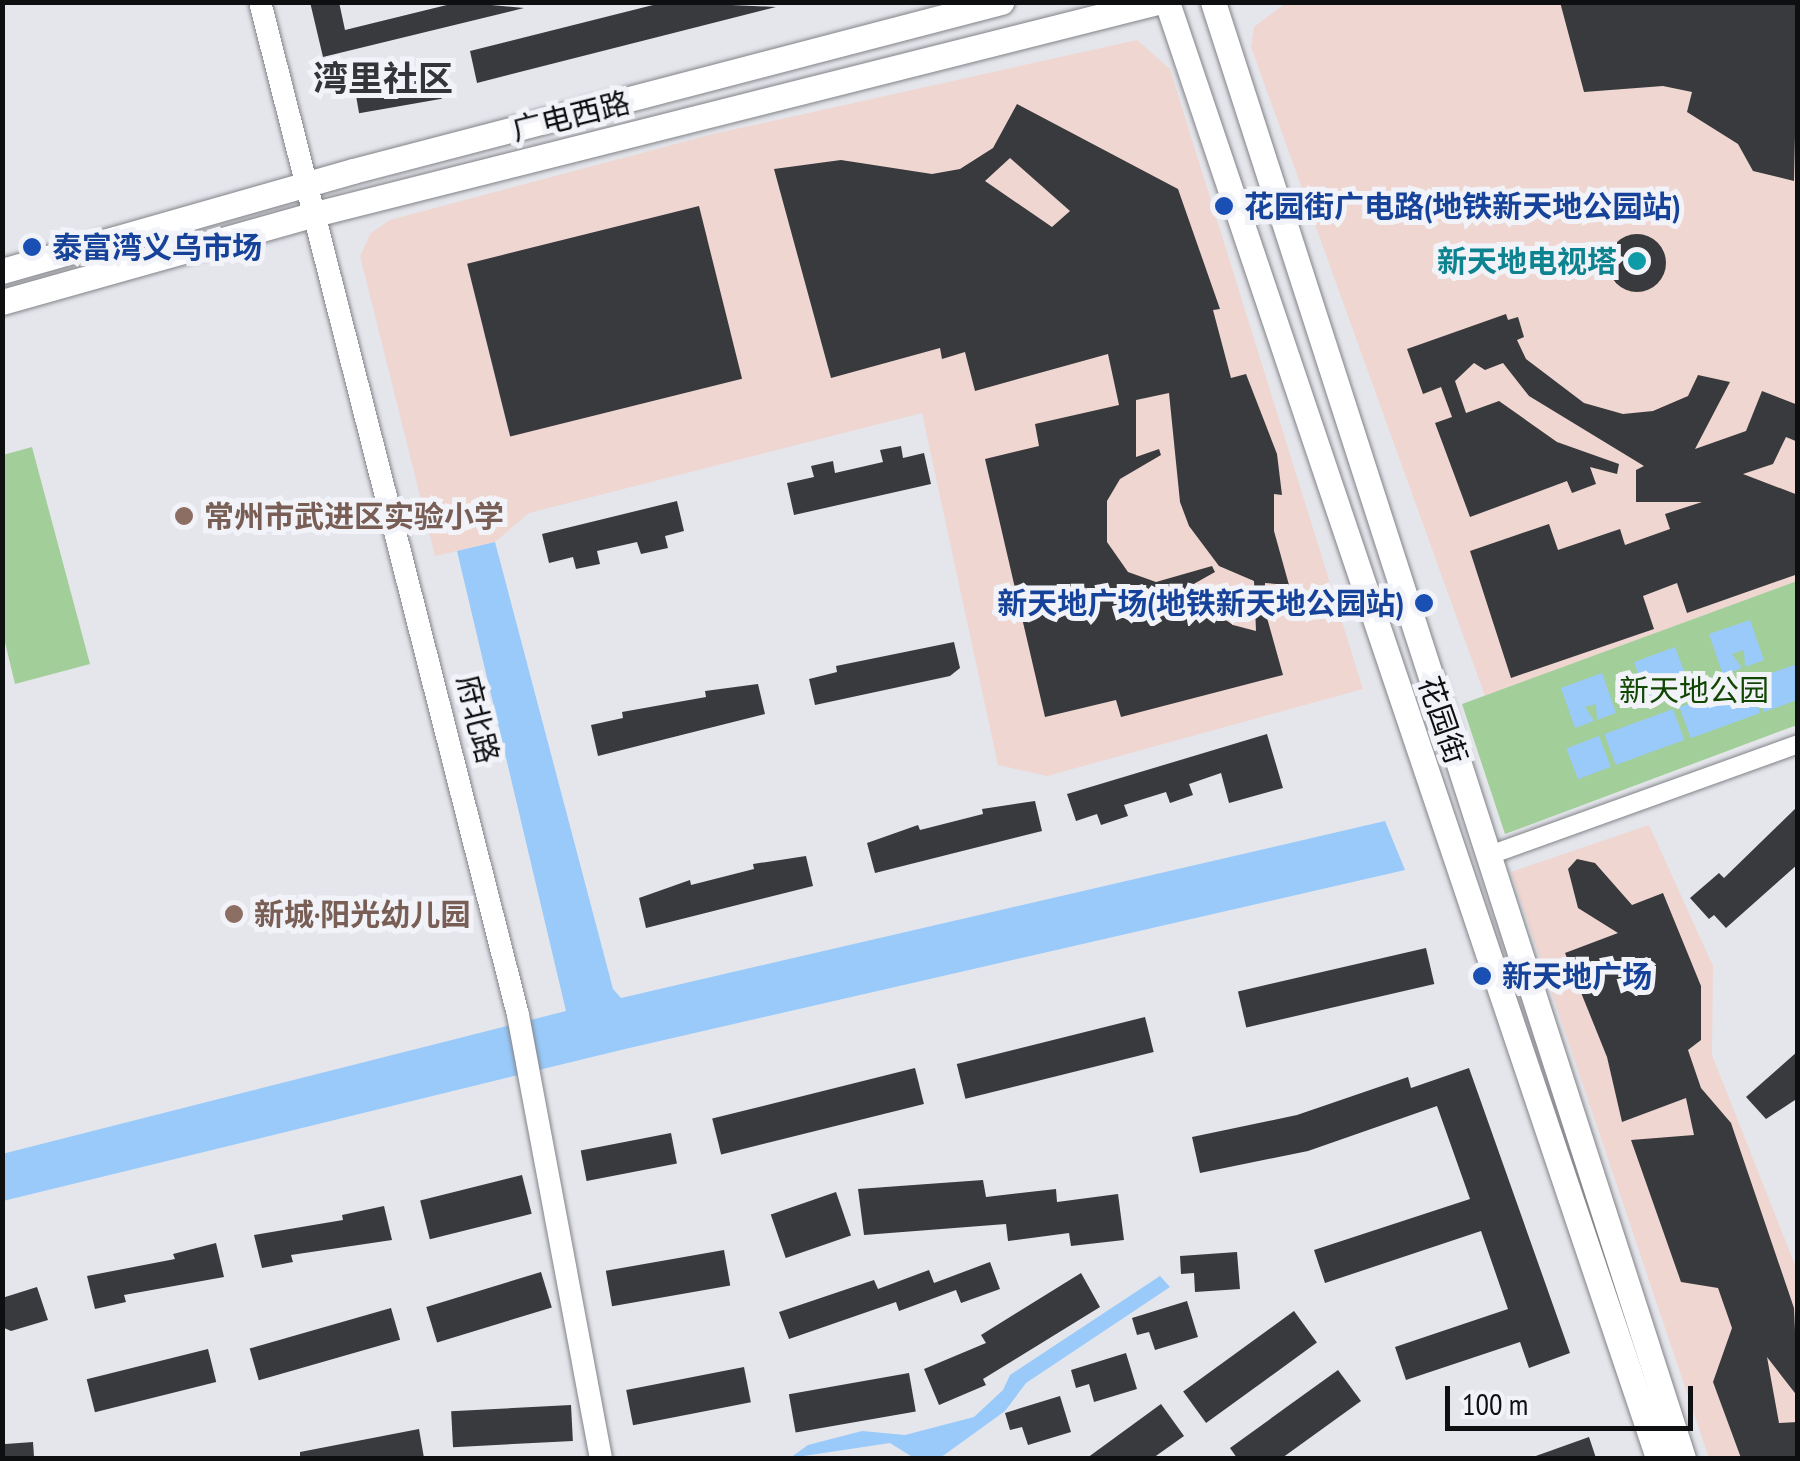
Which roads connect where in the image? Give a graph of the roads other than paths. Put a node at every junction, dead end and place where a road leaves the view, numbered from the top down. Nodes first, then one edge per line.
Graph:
1 (260, 2) edge
2 (1000, 2) edge
3 (1157, 2) edge
4 (1166, 2) edge
5 (1213, 2) edge
6 (307, 185) junction
7 (315, 214) junction
8 (2, 272) edge
9 (2, 302) edge
10 (1798, 744) edge
11 (1490, 856) junction
12 (601, 1458) edge
13 (1658, 1458) edge
14 (1683, 1458) edge

1 - 6 street, 府北路
2 - 6 main road, 广电西路
3 - 7 main road, 广电西路
4 - 13 main road, 花园街
5 - 11 main road, 花园街
6 - 7 street, 府北路
6 - 8 main road, 广电西路
7 - 9 main road, 广电西路
7 - 12 street, 府北路
10 - 11 street
11 - 14 main road, 花园街

